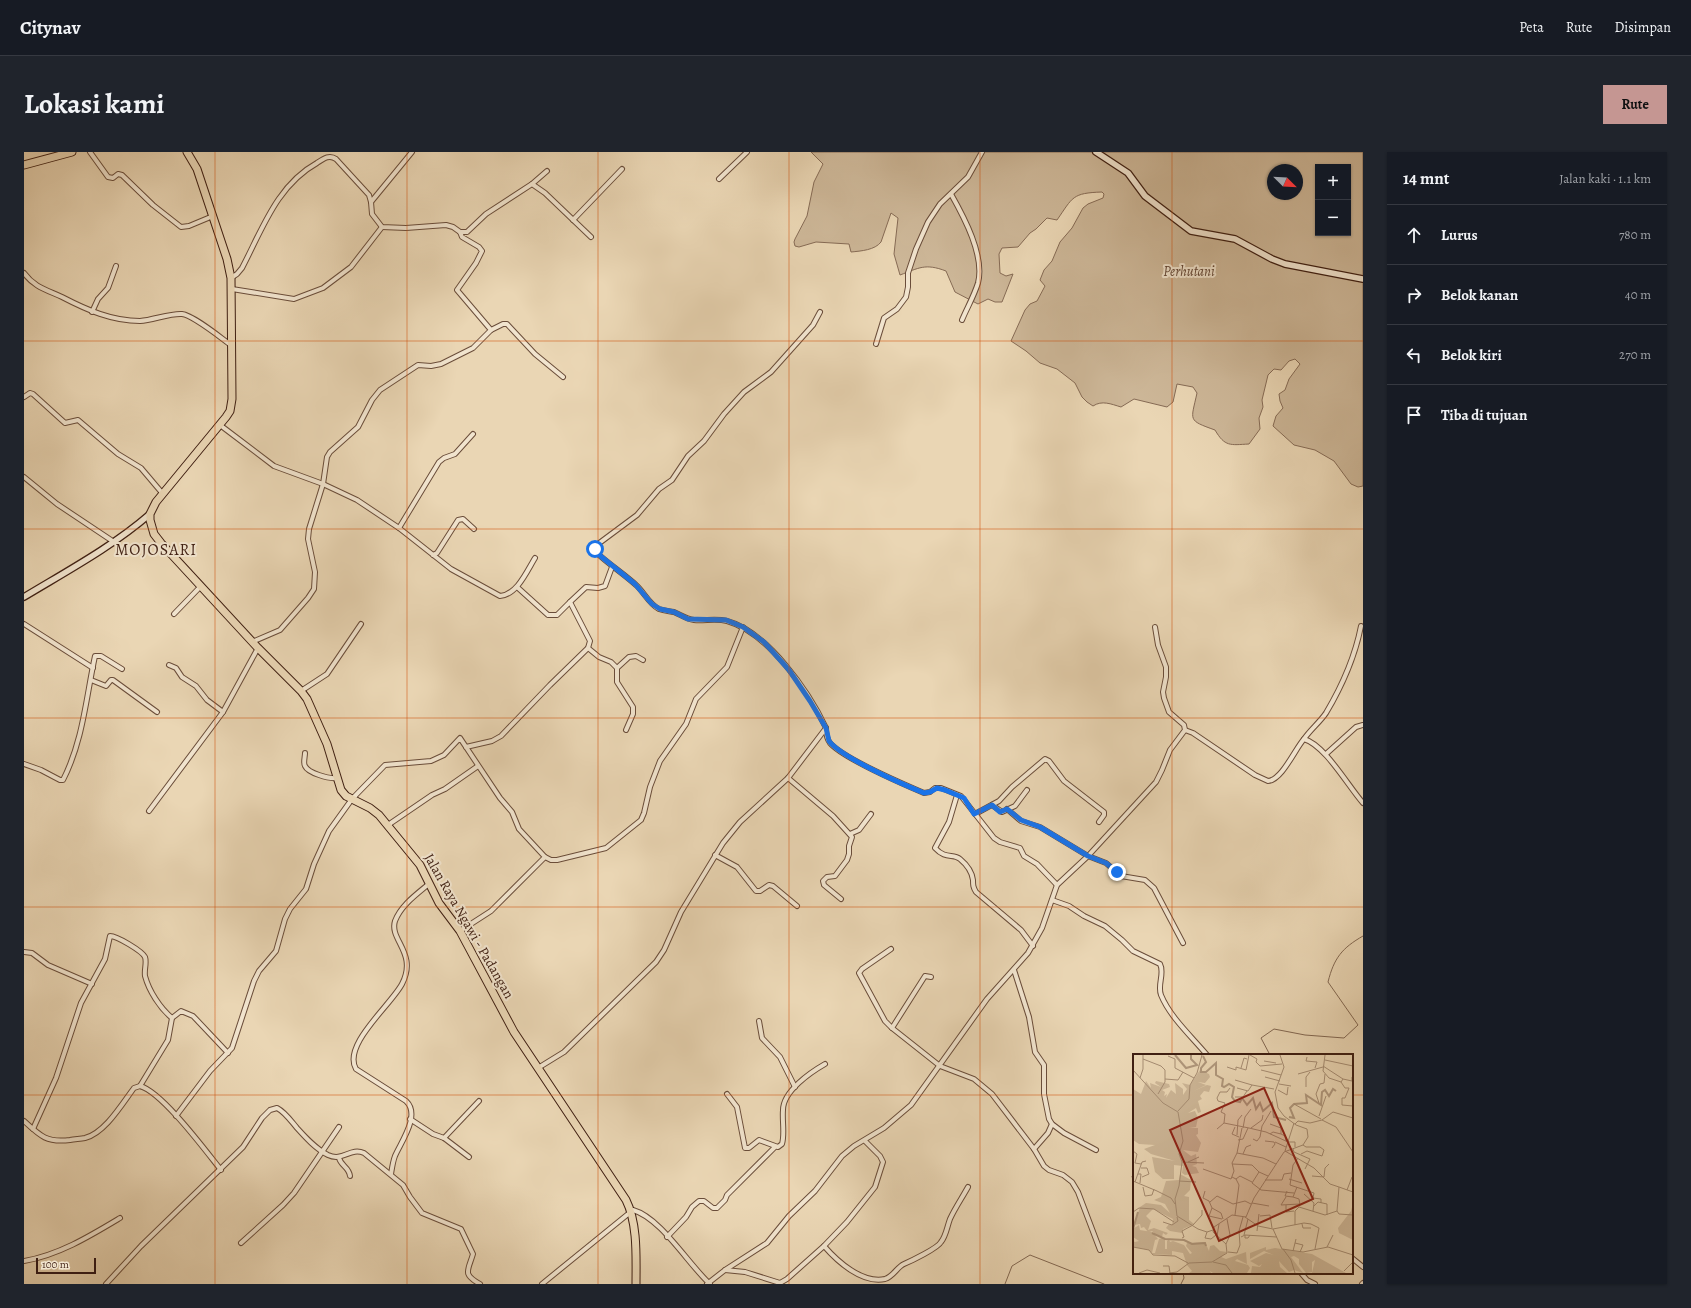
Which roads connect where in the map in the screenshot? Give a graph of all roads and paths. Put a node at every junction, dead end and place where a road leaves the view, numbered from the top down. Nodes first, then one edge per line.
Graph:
1 (72, 152) edge
2 (90, 152) edge
3 (187, 152) edge
4 (330, 152) edge
5 (412, 152) edge
6 (747, 152) edge
7 (982, 152) edge
8 (1096, 152) edge
9 (326, 157) junction
10 (24, 165) edge
11 (622, 169) dead end
12 (547, 171) dead end
13 (719, 179) dead end
14 (532, 184) junction
15 (951, 194) junction
16 (371, 202) junction
17 (213, 216) junction
18 (573, 220) junction
19 (382, 227) junction
20 (460, 232) junction
21 (592, 236) dead end
22 (116, 266) dead end
23 (24, 273) edge
24 (231, 278) junction
25 (1363, 280) edge
26 (232, 289) junction
27 (92, 312) junction
28 (820, 312) dead end
29 (962, 320) dead end
30 (491, 330) junction
31 (876, 344) dead end
32 (233, 346) junction
33 (563, 378) dead end
34 (24, 398) edge
35 (220, 425) junction
36 (473, 434) dead end
37 (24, 477) edge
38 (324, 484) junction
39 (163, 494) junction
40 (150, 514) junction
41 (399, 528) junction
42 (474, 529) dead end
43 (115, 543) junction
44 (433, 555) junction
45 (535, 558) dead end
46 (612, 566) junction
47 (201, 586) junction
48 (517, 587) junction
49 (24, 597) edge
50 (570, 602) junction
51 (174, 614) dead end
52 (24, 624) edge
53 (361, 624) dead end
54 (1361, 626) dead end
55 (743, 627) junction
56 (1155, 627) dead end
57 (252, 642) junction
58 (258, 648) junction
59 (588, 648) junction
60 (643, 660) dead end
61 (169, 665) dead end
62 (93, 668) junction
63 (617, 668) junction
64 (122, 669) dead end
65 (91, 680) junction
66 (302, 691) junction
67 (157, 712) dead end
68 (223, 712) junction
69 (1363, 725) edge
70 (826, 728) junction
71 (626, 730) dead end
72 (1185, 730) junction
73 (1304, 739) junction
74 (466, 747) junction
75 (305, 753) dead end
76 (1326, 754) junction
77 (24, 764) edge
78 (478, 766) junction
79 (336, 778) junction
80 (788, 778) junction
81 (1027, 790) dead end
82 (956, 795) junction
83 (352, 799) junction
84 (1363, 803) edge
85 (992, 805) junction
86 (1007, 809) junction
87 (149, 811) dead end
88 (871, 814) dead end
89 (974, 814) junction
90 (1099, 822) dead end
91 (388, 825) junction
92 (850, 834) junction
93 (715, 855) junction
94 (1088, 856) junction
95 (545, 857) junction
96 (430, 883) junction
97 (1057, 885) junction
98 (841, 900) dead end
99 (1052, 900) junction
100 (796, 906) dead end
101 (460, 931) junction
102 (1183, 943) dead end
103 (1033, 946) junction
104 (891, 950) dead end
105 (24, 952) edge
106 (1014, 970) junction
107 (932, 977) dead end
108 (92, 984) junction
109 (172, 1018) junction
110 (759, 1021) dead end
111 (892, 1028) junction
112 (228, 1053) junction
113 (1206, 1054) edge
114 (825, 1064) dead end
115 (940, 1066) junction
116 (538, 1068) junction
117 (140, 1086) junction
118 (795, 1087) junction
119 (727, 1094) dead end
120 (479, 1101) dead end
121 (176, 1116) junction
122 (410, 1119) junction
123 (24, 1121) edge
124 (1052, 1124) junction
125 (339, 1127) dead end
126 (33, 1130) junction
127 (444, 1138) junction
128 (865, 1141) junction
129 (775, 1147) junction
130 (1034, 1149) junction
131 (1096, 1150) dead end
132 (322, 1151) junction
133 (469, 1157) dead end
134 (339, 1158) junction
135 (221, 1170) junction
136 (391, 1174) junction
137 (350, 1176) dead end
138 (968, 1187) dead end
139 (631, 1211) junction
140 (120, 1218) dead end
141 (667, 1236) junction
142 (240, 1244) dead end
143 (824, 1246) junction
144 (1100, 1250) dead end
145 (1353, 1259) edge
146 (24, 1262) edge
147 (1363, 1267) edge
148 (725, 1270) junction
149 (1302, 1274) edge
150 (106, 1284) edge
151 (480, 1284) edge
152 (542, 1284) edge
153 (636, 1284) edge
154 (708, 1284) edge
155 (1315, 1284) edge

1 - 10 highway
2 - 17 street
3 - 17 highway
4 - 9 street
5 - 16 street
6 - 13 street
7 - 15 street
8 - 25 street
9 - 16 street
9 - 24 street
11 - 18 street
12 - 14 street
14 - 18 street
14 - 20 street
15 - 29 street
15 - 31 street
16 - 19 street
17 - 24 highway
18 - 21 street
19 - 20 street
19 - 26 street
20 - 30 street
22 - 27 street
23 - 27 street
24 - 26 highway
26 - 32 highway
27 - 32 street
28 - 46 street
30 - 33 street
30 - 38 street
32 - 35 highway
34 - 39 street
35 - 38 street
35 - 39 highway
36 - 41 street
37 - 43 street
38 - 41 street
38 - 57 street
39 - 40 highway
40 - 43 street
40 - 47 highway, Jalan Raya Ngawi - Padangan
41 - 44 street
42 - 44 street
43 - 49 street
44 - 48 street
45 - 48 street
46 - 50 street
46 - 55 street
47 - 51 street
47 - 57 highway, Jalan Raya Ngawi - Padangan
48 - 50 street
50 - 59 street
52 - 62 street
53 - 66 street
54 - 73 street
55 - 70 street
55 - 95 street
56 - 72 street
57 - 58 highway, Jalan Raya Ngawi - Padangan
58 - 66 highway, Jalan Raya Ngawi - Padangan
58 - 68 street
59 - 63 street
59 - 74 street
60 - 63 street
61 - 68 street
62 - 64 street
62 - 65 street
63 - 71 street
65 - 67 street
65 - 77 street
66 - 79 highway, Jalan Raya Ngawi - Padangan
68 - 87 street
69 - 76 street
70 - 80 street
70 - 82 street
72 - 73 street
72 - 94 street
73 - 76 street
74 - 78 street
74 - 83 street
75 - 79 street
76 - 84 street
78 - 91 street
78 - 95 street
79 - 83 highway, Jalan Raya Ngawi - Padangan
80 - 92 street
80 - 93 street
81 - 86 street
82 - 89 street
82 - 103 street
83 - 91 highway, Jalan Raya Ngawi - Padangan
83 - 112 street
85 - 86 street
85 - 89 street
85 - 90 street
86 - 94 street
88 - 92 street
89 - 97 street
91 - 96 highway, Jalan Raya Ngawi - Padangan
92 - 98 street
93 - 100 street
93 - 116 street
94 - 97 street
94 - 102 street
95 - 101 street
96 - 101 highway, Jalan Raya Ngawi - Padangan
96 - 122 street
97 - 99 street
99 - 103 street
99 - 113 street
101 - 116 highway, Jalan Raya Ngawi - Padangan
103 - 106 street
104 - 111 street
105 - 108 street
106 - 115 street
106 - 124 street
107 - 111 street
108 - 109 street
108 - 126 street
109 - 112 street
109 - 117 street
110 - 118 street
111 - 115 street
112 - 121 street
114 - 118 street
115 - 128 street
115 - 130 street
116 - 139 highway, Jalan Raya Ngawi - Padangan
117 - 121 street
117 - 126 street
118 - 129 street
119 - 129 street
120 - 127 street
121 - 135 street
122 - 127 street
122 - 136 street
123 - 126 street
124 - 130 street
124 - 131 street
125 - 132 street
127 - 133 street
128 - 143 street
128 - 148 street
129 - 141 street
130 - 144 street
132 - 134 street
132 - 135 street
132 - 142 street
134 - 136 street
134 - 137 street
135 - 150 street
136 - 151 street
138 - 143 street
139 - 141 street
139 - 152 street
139 - 153 highway, Jalan Raya Ngawi - Padangan
140 - 146 street
141 - 154 street
143 - 148 street
145 - 147 street
148 - 154 street
149 - 155 street

